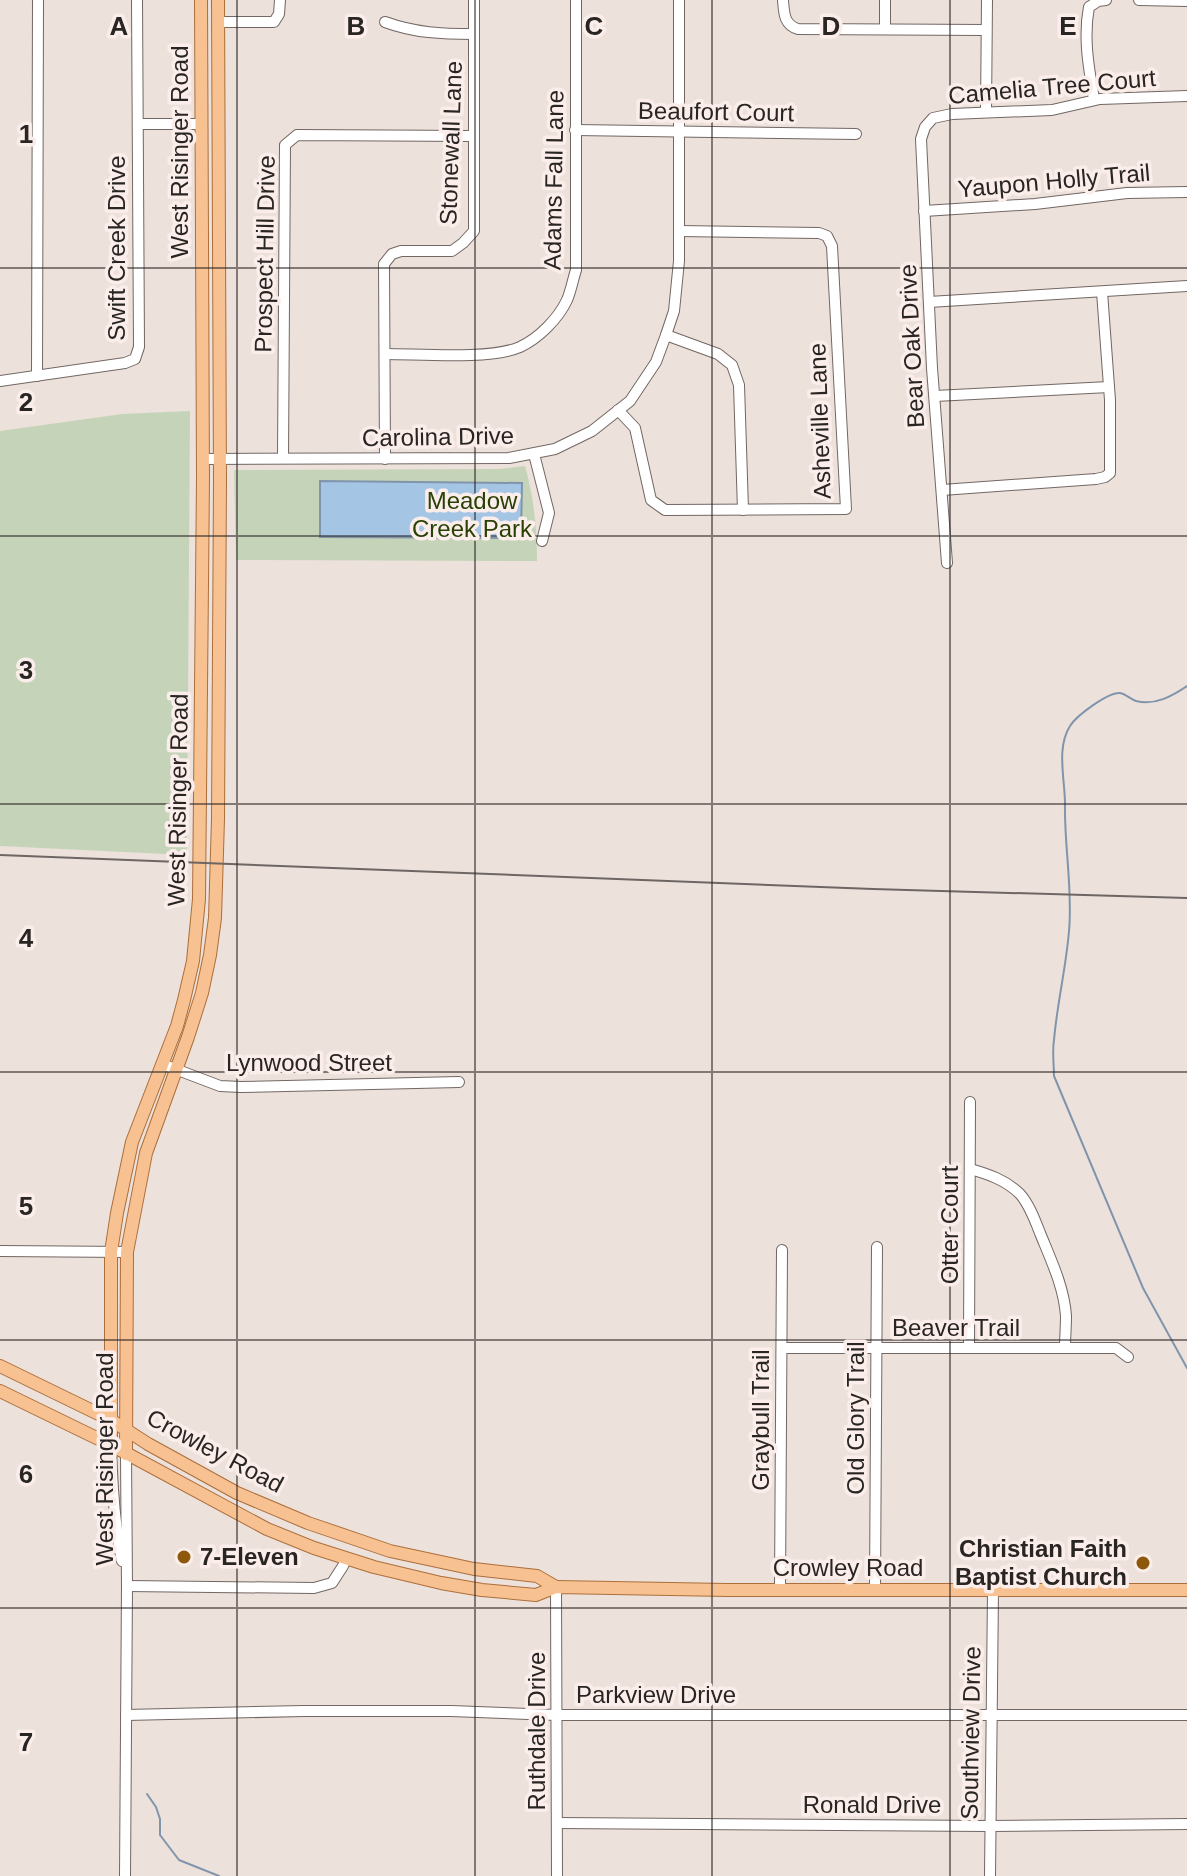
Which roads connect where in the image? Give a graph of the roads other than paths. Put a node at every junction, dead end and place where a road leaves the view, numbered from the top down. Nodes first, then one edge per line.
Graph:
1 (38, 0) edge
2 (137, 0) edge
3 (201, 0) edge
4 (218, 0) edge
5 (280, 0) edge
6 (474, 0) edge
7 (576, 0) edge
8 (679, 0) edge
9 (783, 0) edge
10 (885, 0) edge
11 (987, 0) edge
12 (1106, 0) edge
13 (1139, 0) edge
14 (1187, 1) edge
15 (218, 22) junction
16 (385, 22) dead end
17 (885, 29) junction
18 (986, 30) junction
19 (474, 34) junction
20 (1187, 96) edge
21 (1094, 99) junction
22 (986, 112) junction
23 (138, 124) junction
24 (202, 124) junction
25 (925, 127) joint
26 (575, 130) junction
27 (679, 131) junction
28 (856, 134) dead end
29 (474, 136) junction
30 (1187, 192) edge
31 (924, 211) junction
32 (679, 231) junction
33 (1187, 286) edge
34 (1102, 292) junction
35 (929, 302) junction
36 (666, 335) junction
37 (385, 354) junction
38 (37, 376) junction
39 (0, 381) edge
40 (1109, 387) junction
41 (935, 396) junction
42 (618, 410) junction
43 (534, 454) junction
44 (283, 458) junction
45 (203, 459) junction
46 (220, 459) junction
47 (385, 459) junction
48 (942, 490) junction
49 (743, 510) junction
50 (542, 541) dead end
51 (202, 556) junction
52 (947, 563) dead end
53 (219, 635) junction
54 (162, 1064) junction
55 (177, 1070) junction
56 (459, 1082) dead end
57 (970, 1102) dead end
58 (970, 1169) junction
59 (877, 1247) dead end
60 (782, 1250) dead end
61 (0, 1251) edge
62 (111, 1252) junction
63 (127, 1252) junction
64 (782, 1348) junction
65 (876, 1348) junction
66 (969, 1348) junction
67 (1065, 1348) junction
68 (1128, 1357) dead end
69 (0, 1366) edge
70 (0, 1391) edge
71 (111, 1420) junction
72 (126, 1430) junction
73 (111, 1445) junction
74 (126, 1454) junction
75 (346, 1558) junction
76 (127, 1586) junction
77 (556, 1587) junction
78 (780, 1590) junction
79 (875, 1590) junction
80 (993, 1590) junction
81 (1187, 1590) edge
82 (126, 1715) junction
83 (557, 1715) junction
84 (991, 1715) junction
85 (1187, 1715) edge
86 (557, 1823) junction
87 (1187, 1824) edge
88 (990, 1826) junction
89 (125, 1876) edge
90 (557, 1876) edge
91 (990, 1876) edge

1 - 38 street
2 - 23 street, Swift Creek Drive
3 - 24 main road, West Risinger Road
4 - 15 main road, West Risinger Road
5 - 15 street
6 - 19 street, Stonewall Lane
7 - 26 street, Adams Fall Lane
8 - 27 street, Carolina Drive
9 - 17 street
10 - 17 street
11 - 18 street
12 - 21 street
13 - 14 street
15 - 46 main road, West Risinger Road
16 - 19 street
17 - 18 street
18 - 22 street
19 - 29 street, Stonewall Lane
20 - 21 street, Camelia Tree Court
21 - 22 street, Camelia Tree Court
22 - 25 street, Camelia Tree Court
23 - 24 street
23 - 38 street, Swift Creek Drive
24 - 45 main road, West Risinger Road
25 - 31 street, Bear Oak Drive
26 - 27 street, Beaufort Court
26 - 37 street, Adams Fall Lane
27 - 28 street, Beaufort Court
27 - 32 street, Carolina Drive
29 - 37 street, Stonewall Lane
29 - 44 street, Prospect Hill Drive
30 - 31 street, Yaupon Holly Trail
31 - 35 street, Bear Oak Drive
32 - 36 street, Carolina Drive
32 - 49 street, Asheville Lane
33 - 34 street
34 - 35 street
34 - 40 street
35 - 41 street, Bear Oak Drive
36 - 42 street, Carolina Drive
36 - 49 street
37 - 47 street, Stonewall Lane
38 - 39 street, Swift Creek Drive
40 - 41 street
40 - 48 street
41 - 48 street, Bear Oak Drive
42 - 43 street, Carolina Drive
42 - 49 street, Asheville Lane
43 - 47 street, Carolina Drive
43 - 50 street
44 - 46 street, Carolina Drive
44 - 47 street, Carolina Drive
45 - 46 street, Carolina Drive
45 - 51 main road, West Risinger Road
46 - 53 main road, West Risinger Road
48 - 52 street, Bear Oak Drive
51 - 53 main road
51 - 54 main road, West Risinger Road
53 - 55 main road, West Risinger Road
54 - 55 street, Lynwood Street
54 - 62 main road, West Risinger Road
55 - 56 street, Lynwood Street
55 - 63 main road, West Risinger Road
57 - 58 street, Otter Court
58 - 66 street, Otter Court
58 - 67 street
59 - 65 street, Old Glory Trail
60 - 64 street, Graybull Trail
61 - 62 street
62 - 63 street
62 - 71 main road, West Risinger Road
63 - 72 main road, West Risinger Road
64 - 65 street, Beaver Trail
64 - 78 street, Graybull Trail
65 - 66 street, Beaver Trail
65 - 79 street, Old Glory Trail
66 - 67 street, Beaver Trail
67 - 68 street, Beaver Trail
69 - 71 main road, Crowley Road
70 - 73 main road, Crowley Road
71 - 72 main road, Crowley Road
71 - 73 main road, West Risinger Road
72 - 74 main road, West Risinger Road
72 - 77 main road, Crowley Road
73 - 74 main road, Crowley Road
73 - 76 street, West Risinger Road
74 - 75 main road, Crowley Road
74 - 76 street, West Risinger Road
75 - 76 street
75 - 77 main road, Crowley Road
76 - 82 street, West Risinger Road
77 - 78 main road, Crowley Road
77 - 83 street, Ruthdale Drive
78 - 79 main road, Crowley Road
79 - 80 main road, Crowley Road
80 - 81 main road, Crowley Road
80 - 84 street, Southview Drive
82 - 83 street, Parkview Drive
82 - 89 street, West Risinger Road
83 - 84 street, Parkview Drive
83 - 86 street, Ruthdale Drive
84 - 85 street, Parkview Drive
84 - 88 street, Southview Drive
86 - 88 street, Ronald Drive
86 - 90 street, Ruthdale Drive
87 - 88 street, Ronald Drive
88 - 91 street, Southview Drive

